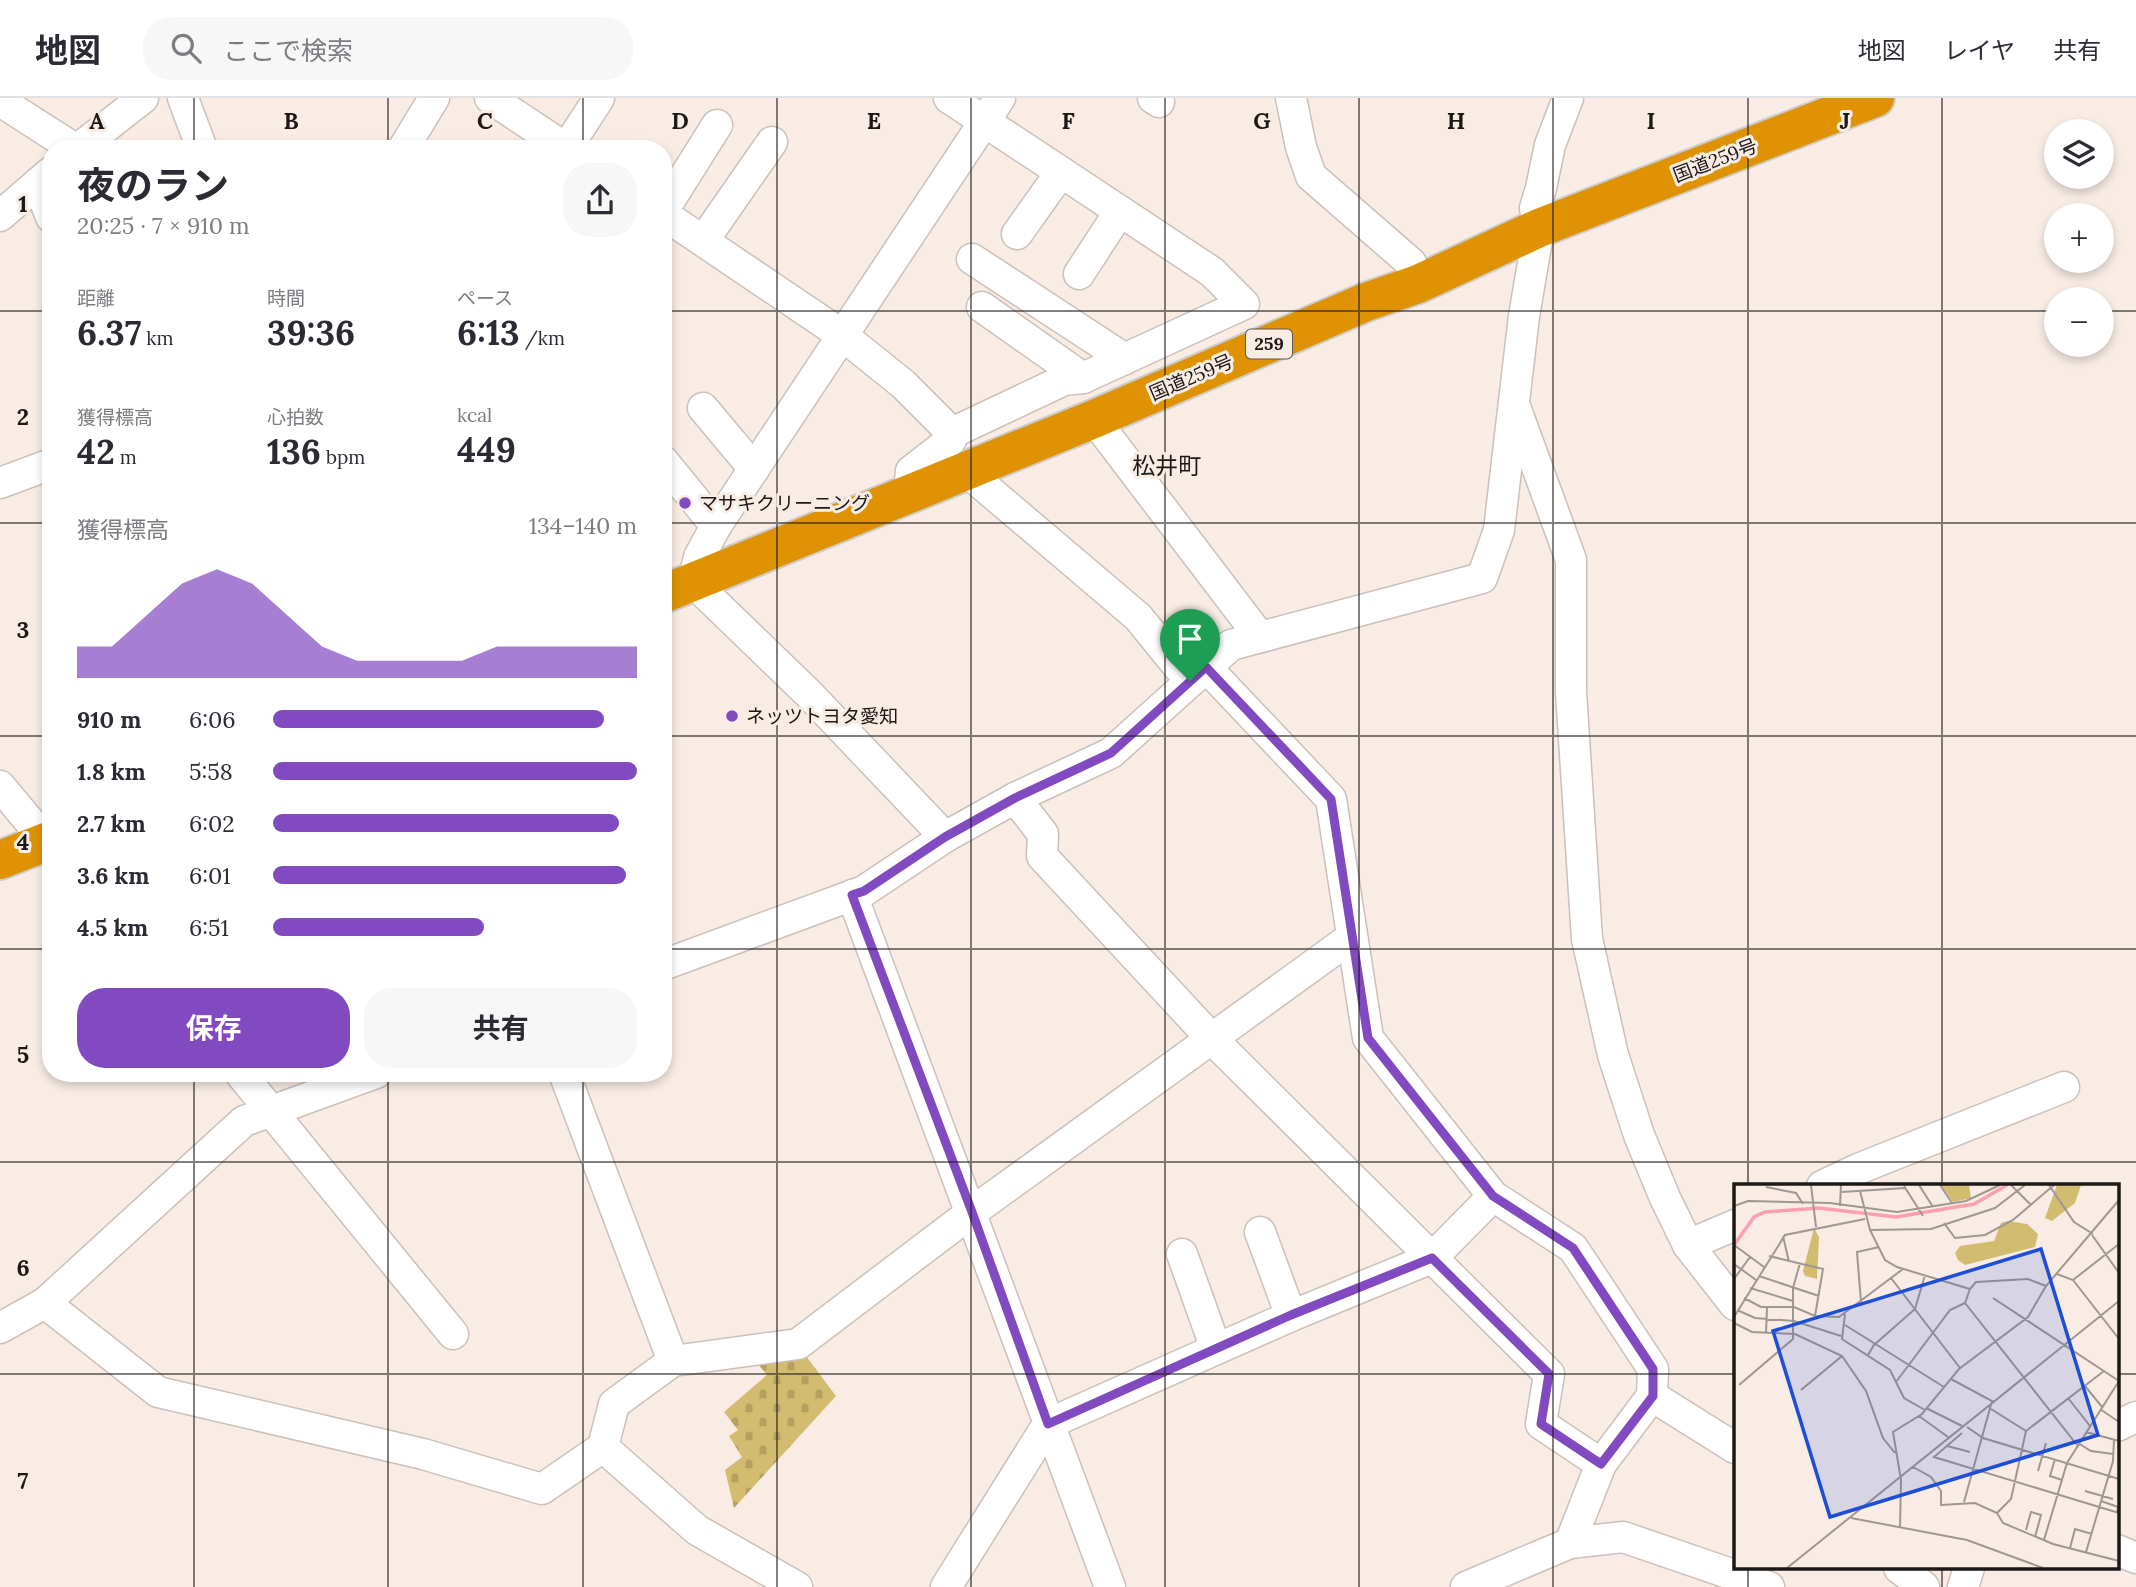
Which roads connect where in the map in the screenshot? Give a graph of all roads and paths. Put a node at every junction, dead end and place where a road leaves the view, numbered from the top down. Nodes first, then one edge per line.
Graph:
1 (143, 98) edge
2 (183, 98) edge
3 (434, 98) edge
4 (490, 98) edge
5 (599, 98) edge
6 (949, 98) edge
7 (1291, 98) edge
8 (1568, 98) edge
9 (1875, 98) edge
10 (0, 101) edge
11 (992, 110) edge
12 (717, 125) dead end
13 (62, 140) edge
14 (88, 140) edge
15 (199, 140) edge
16 (408, 140) edge
17 (553, 140) edge
18 (573, 140) edge
19 (772, 142) dead end
20 (1061, 172) junction
21 (42, 179) edge
22 (672, 198) edge
23 (1120, 211) junction
24 (0, 216) edge
25 (672, 219) edge
26 (1539, 228) junction
27 (1017, 234) dead end
28 (703, 241) junction
29 (972, 259) dead end
30 (1079, 274) dead end
31 (1418, 284) junction
32 (982, 307) dead end
33 (842, 335) junction
34 (1125, 359) junction
35 (1083, 378) junction
36 (1513, 400) junction
37 (703, 408) dead end
38 (1094, 419) junction
39 (953, 433) junction
40 (42, 467) edge
41 (754, 469) junction
42 (966, 471) junction
43 (672, 477) edge
44 (0, 483) edge
45 (909, 494) junction
46 (716, 526) junction
47 (678, 588) edge
48 (1260, 637) junction
49 (1198, 674) junction
50 (0, 786) edge
51 (1015, 798) junction
52 (42, 835) edge
53 (945, 837) junction
54 (42, 845) edge
55 (0, 860) edge
56 (852, 895) junction
57 (1352, 937) junction
58 (672, 962) edge
59 (1212, 1039) junction
60 (248, 1082) edge
61 (351, 1082) edge
62 (567, 1082) edge
63 (2064, 1087) dead end
64 (272, 1111) junction
65 (1826, 1184) edge
66 (1493, 1196) junction
67 (972, 1212) junction
68 (1734, 1225) edge
69 (1260, 1232) dead end
70 (1688, 1245) junction
71 (1182, 1254) dead end
72 (1432, 1258) junction
73 (45, 1303) junction
74 (1734, 1304) edge
75 (1291, 1315) junction
76 (0, 1328) edge
77 (453, 1334) dead end
78 (1216, 1349) junction
79 (673, 1361) junction
80 (1653, 1396) junction
81 (2136, 1417) edge
82 (1048, 1424) junction
83 (2118, 1426) edge
84 (603, 1447) junction
85 (1734, 1447) edge
86 (1601, 1464) junction
87 (1570, 1544) junction
88 (2118, 1550) edge
89 (2136, 1558) edge
90 (1902, 1570) edge
91 (1968, 1570) edge
92 (797, 1587) edge
93 (946, 1587) edge
94 (1110, 1587) edge
95 (1466, 1587) edge
96 (1769, 1587) edge
97 (1924, 1587) edge
98 (1963, 1587) edge

1 - 14 street
2 - 15 street
3 - 16 street
4 - 17 street
5 - 18 street
6 - 11 street
7 - 31 street
8 - 26 street
9 - 26 highway, 国道259号 / 259
10 - 13 street
11 - 20 street
11 - 33 street
12 - 22 street
19 - 28 street
20 - 23 street
20 - 27 street
21 - 24 street
23 - 30 street
23 - 34 street
25 - 28 street
26 - 31 highway, 国道259号 / 259
26 - 36 street
28 - 33 street
29 - 34 street
31 - 38 highway, 国道259号 / 259
32 - 35 street
33 - 39 street
33 - 41 street
34 - 35 street
35 - 39 street
36 - 48 street
36 - 70 street
37 - 41 street
38 - 42 highway, 国道259号 / 259
38 - 48 street
39 - 45 street
40 - 44 street
41 - 46 street
42 - 45 highway, 国道259号 / 259
42 - 49 street
43 - 46 street
45 - 47 highway, 国道259号 / 259
46 - 47 street
47 - 53 street
48 - 49 street
49 - 51 street
49 - 57 street
50 - 52 street
51 - 53 street
51 - 59 street
53 - 56 street
54 - 55 highway
56 - 58 street
56 - 67 street
57 - 59 street
57 - 66 street
59 - 67 street
59 - 72 street
60 - 64 street
61 - 64 street
62 - 79 street
63 - 65 street
64 - 73 street
64 - 77 street
66 - 72 street
66 - 80 street
67 - 79 street
67 - 82 street
68 - 70 street
69 - 75 street
70 - 74 street
71 - 78 street
72 - 75 street
72 - 86 street
73 - 76 street
73 - 84 street
75 - 78 street
78 - 82 street
79 - 84 street
80 - 85 street
80 - 86 street
81 - 83 street
82 - 93 street
82 - 94 street
84 - 92 street
86 - 87 street
87 - 95 street
87 - 96 street
88 - 89 street
90 - 97 street
91 - 98 street

